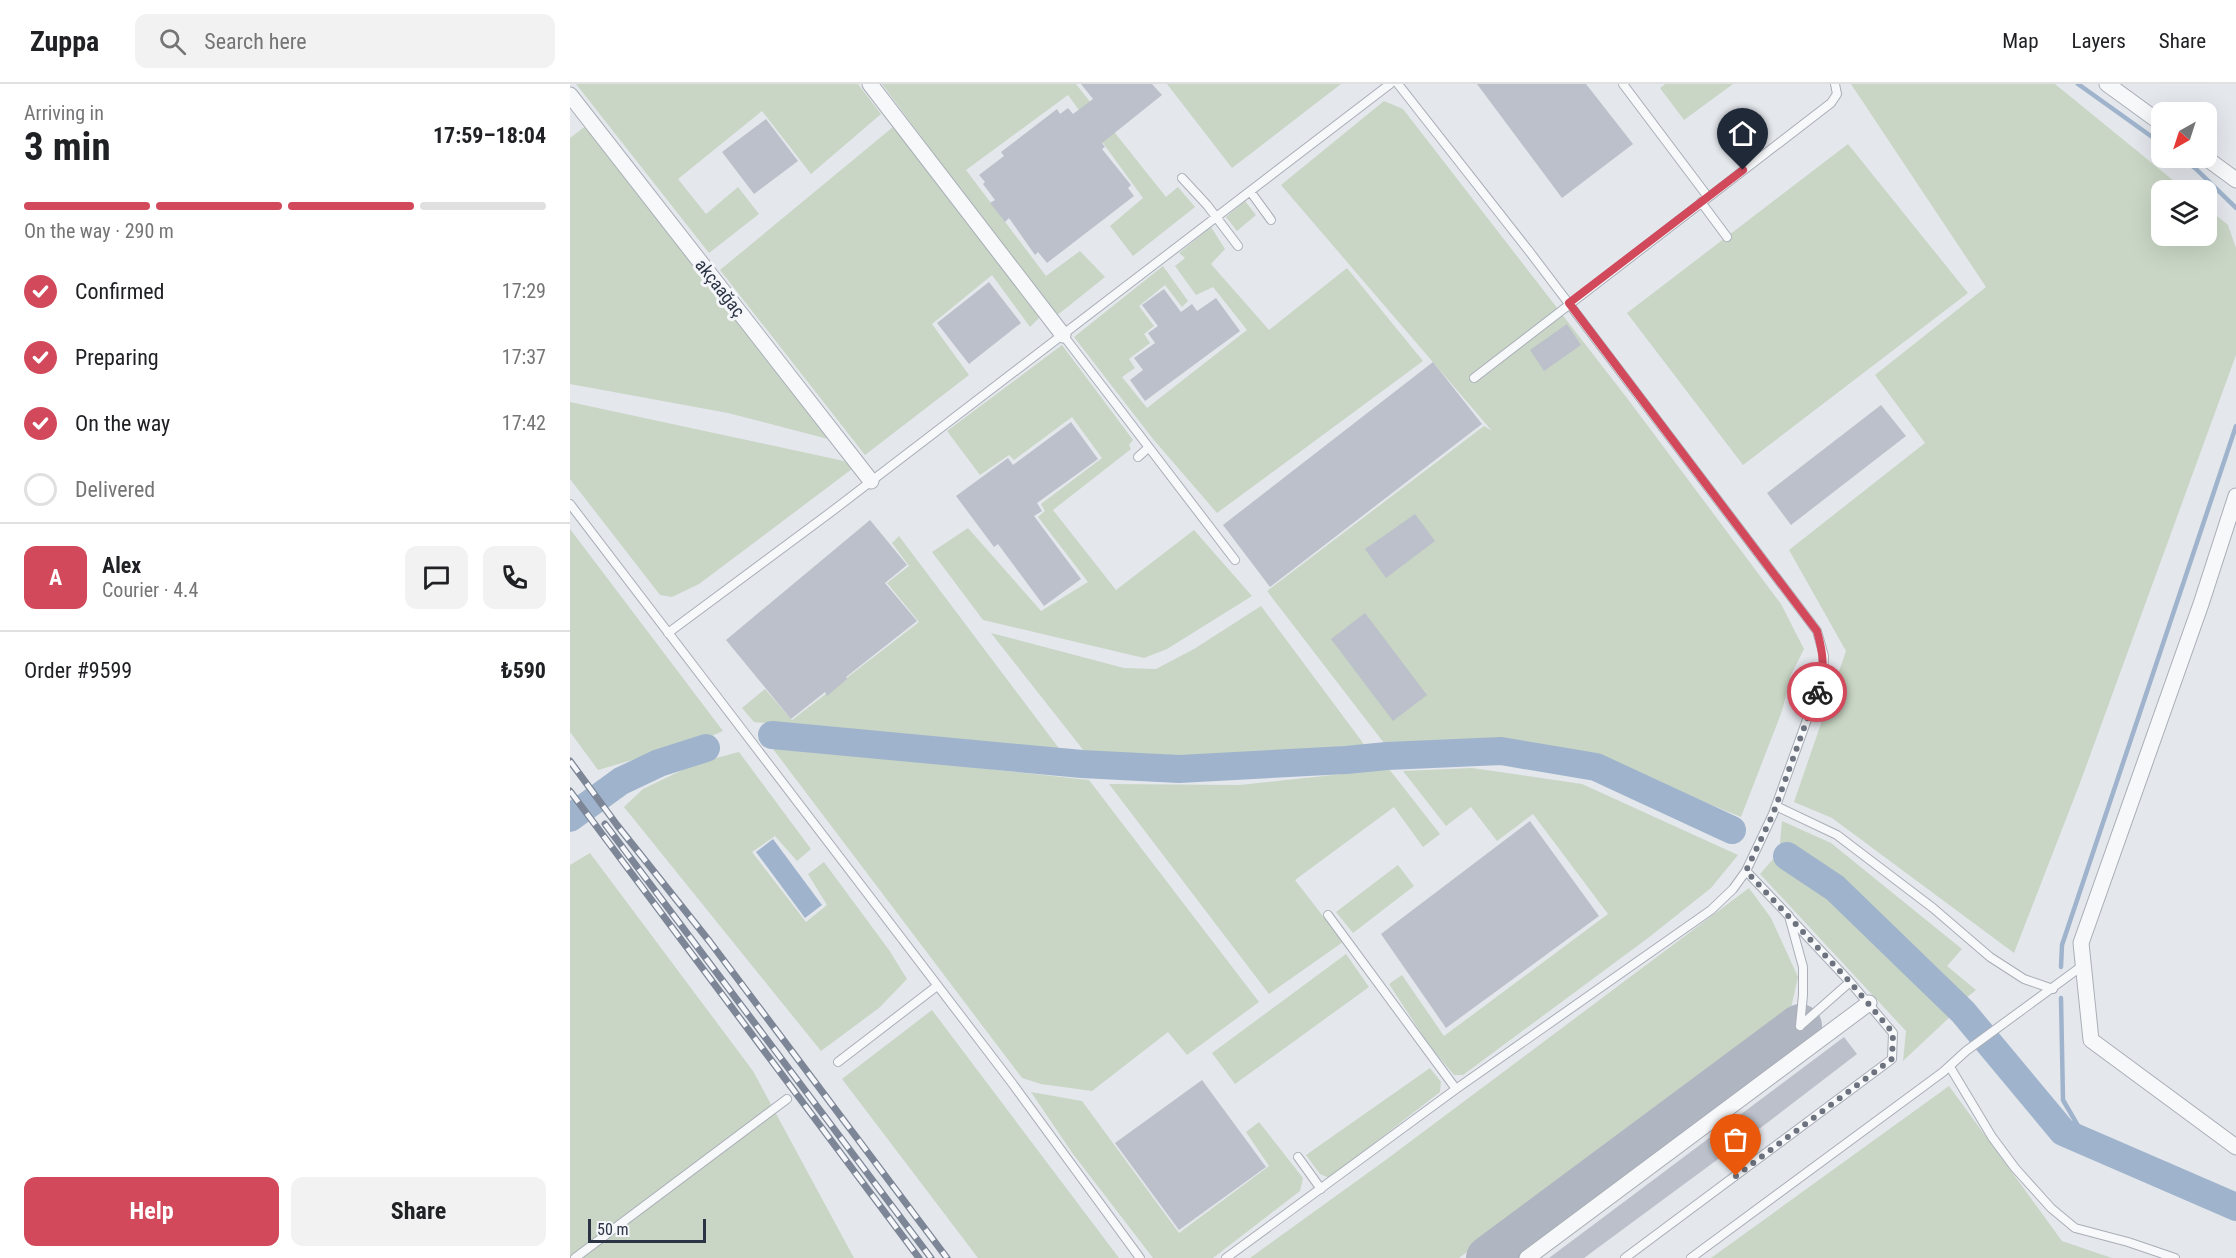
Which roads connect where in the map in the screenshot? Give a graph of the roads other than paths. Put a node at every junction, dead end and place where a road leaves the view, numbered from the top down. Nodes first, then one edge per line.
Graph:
1 (870, 84) edge
2 (1390, 84) edge
3 (1398, 84) edge
4 (1623, 84) edge
5 (1835, 84) edge
6 (2107, 84) edge
7 (570, 95) edge
8 (2151, 116) edge
9 (2217, 166) edge
10 (1182, 178) dead end
11 (2236, 180) edge
12 (1250, 191) junction
13 (1708, 197) junction
14 (1701, 202) junction
15 (1215, 218) junction
16 (1271, 220) dead end
17 (1726, 237) dead end
18 (1238, 246) dead end
19 (1569, 303) junction
20 (1063, 335) junction
21 (1474, 378) dead end
22 (1148, 448) junction
23 (1138, 456) dead end
24 (871, 481) junction
25 (2236, 496) edge
26 (570, 504) edge
27 (1235, 560) dead end
28 (668, 633) junction
29 (1776, 806) junction
30 (1746, 871) junction
31 (1328, 915) dead end
32 (1789, 916) junction
33 (2084, 965) junction
34 (1850, 982) junction
35 (937, 986) junction
36 (2053, 989) junction
37 (1869, 1004) junction
38 (838, 1062) dead end
39 (1950, 1067) junction
40 (1456, 1089) junction
41 (787, 1099) dead end
42 (2236, 1147) edge
43 (1298, 1157) dead end
44 (1321, 1189) junction
45 (575, 1258) edge
46 (1140, 1258) edge
47 (1226, 1258) edge
48 (1527, 1258) edge
49 (1625, 1258) edge
50 (1691, 1258) edge
51 (2175, 1258) edge

1 - 20 street
2 - 12 lane
3 - 19 lane
4 - 13 lane
5 - 13 lane
6 - 8 street
7 - 24 street, akçaağaç
9 - 11 street
10 - 15 lane
12 - 15 lane
12 - 16 lane
13 - 14 lane
14 - 17 lane
14 - 19 lane
15 - 18 lane
15 - 20 lane
19 - 21 lane
19 - 29 lane
20 - 22 lane
20 - 24 lane
22 - 23 lane
22 - 27 lane
24 - 28 lane
25 - 33 street
26 - 28 lane
28 - 35 lane
29 - 30 lane
29 - 36 lane
30 - 32 lane
30 - 40 lane
31 - 40 lane
32 - 34 lane
32 - 34 lane
33 - 36 lane
33 - 42 street
34 - 37 lane
35 - 38 lane
35 - 46 lane
36 - 39 lane
37 - 48 street
37 - 49 lane
39 - 50 lane
39 - 51 lane
40 - 44 lane
41 - 45 lane
43 - 44 lane
44 - 47 lane

